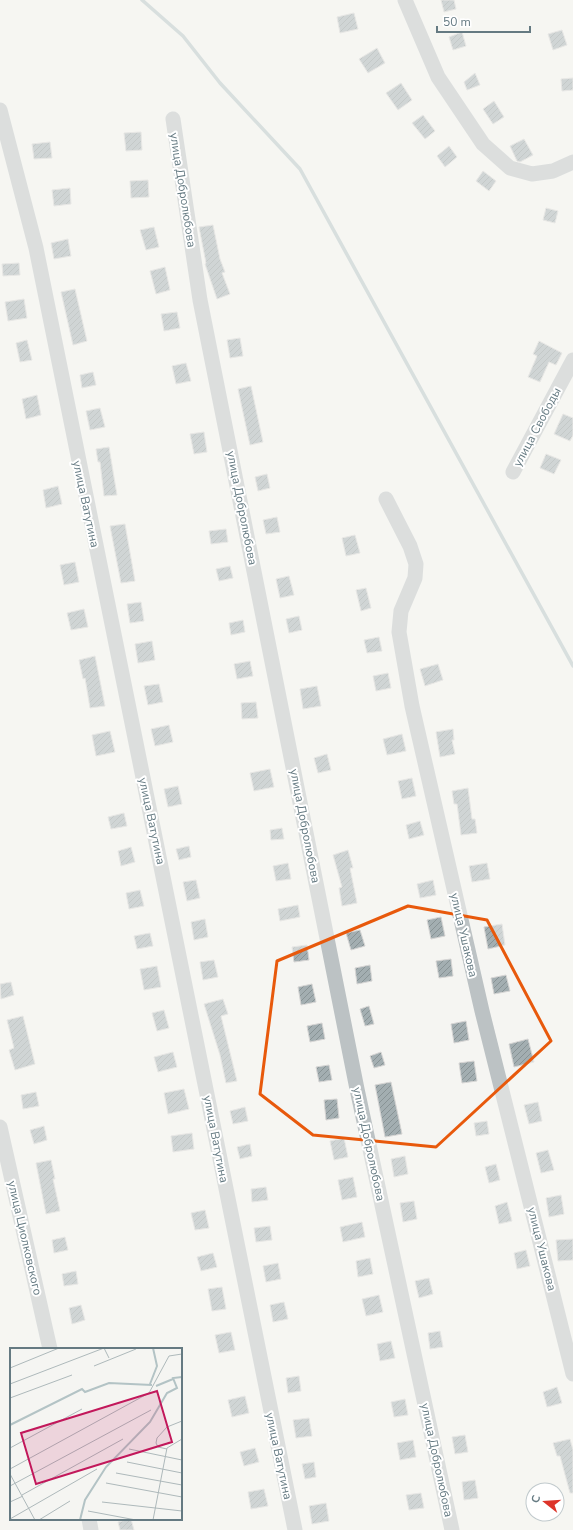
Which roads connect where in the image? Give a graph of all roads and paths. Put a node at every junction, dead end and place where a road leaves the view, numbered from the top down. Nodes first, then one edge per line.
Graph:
1 (405, 0) edge
2 (0, 112) edge
3 (173, 119) dead end
4 (573, 162) edge
5 (573, 360) edge
6 (512, 472) dead end
7 (386, 499) dead end
8 (0, 1127) edge
9 (50, 1348) edge
10 (573, 1374) edge
11 (88, 1520) edge
12 (91, 1530) edge
13 (295, 1530) edge
14 (452, 1530) edge

1 - 4 street
2 - 13 street, улица Ватутина
3 - 14 street, улица Добролюбова
5 - 6 street, улица Свободы
7 - 10 street, улица Ушакова
8 - 9 street, улица Циолковского
11 - 12 street

